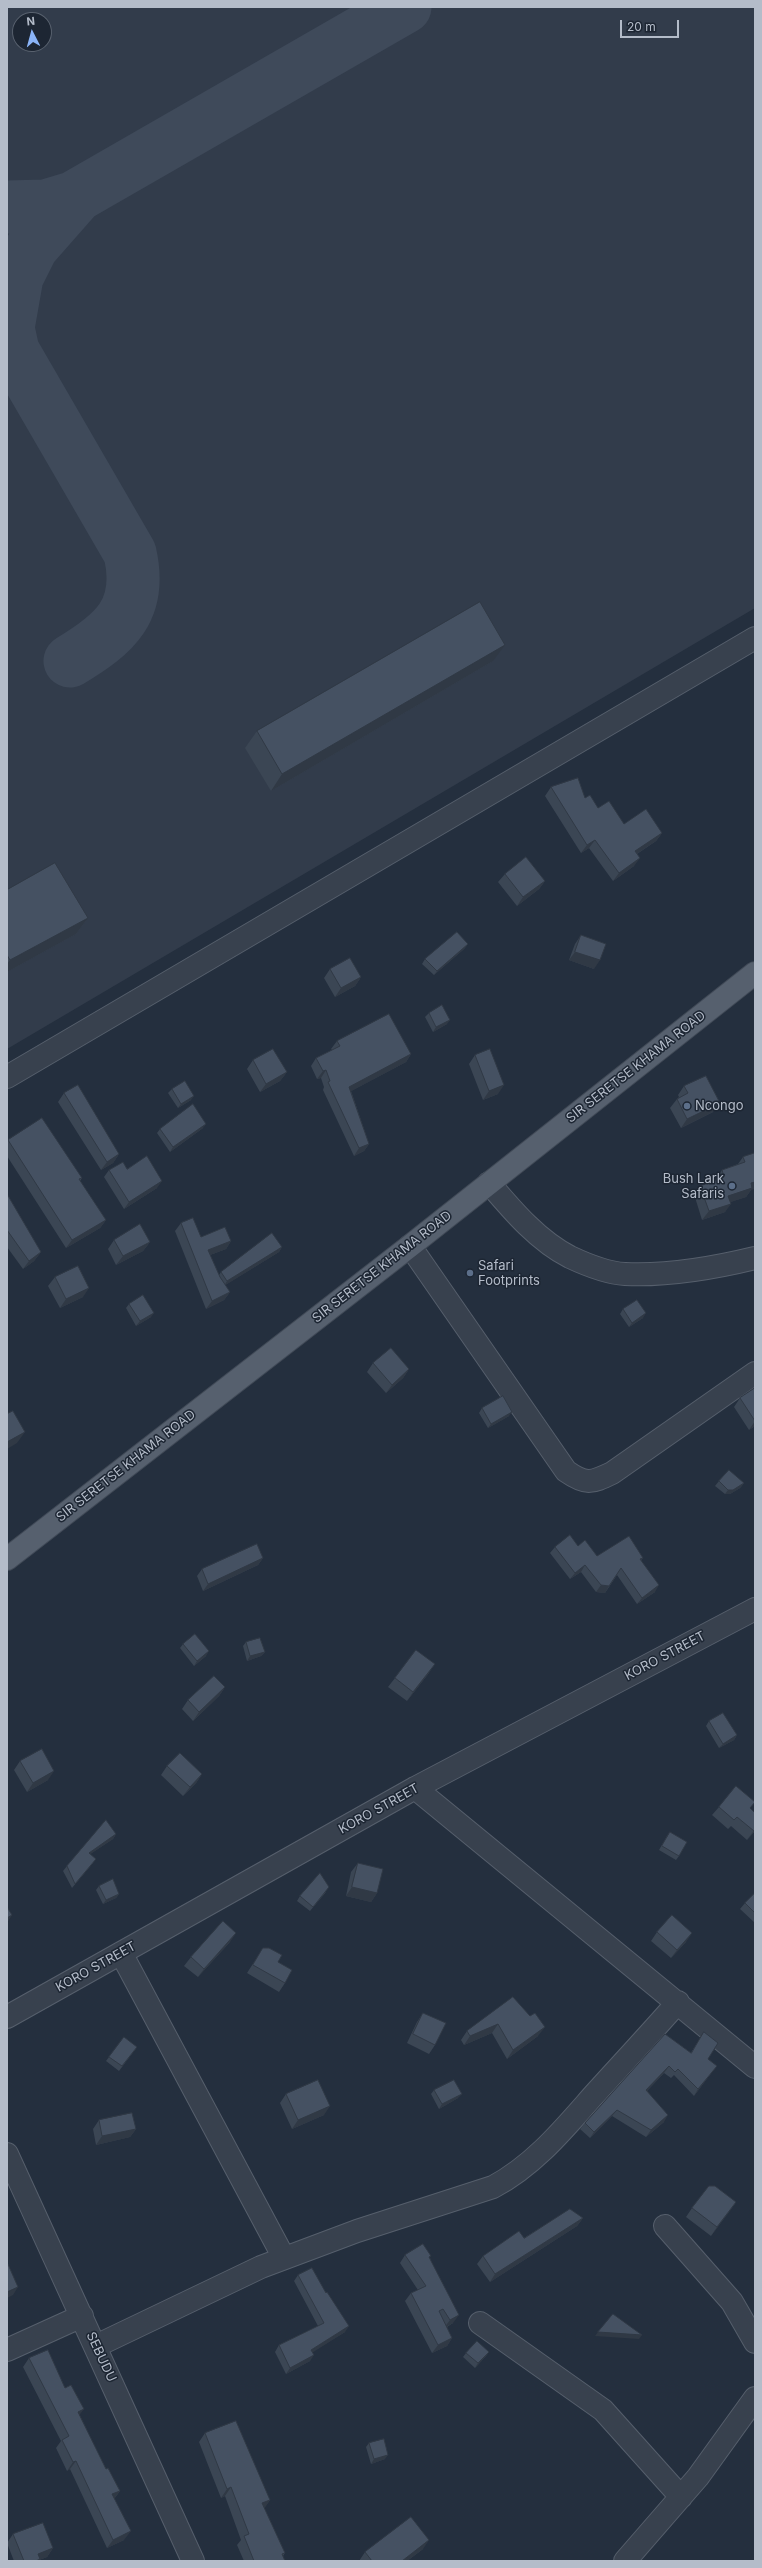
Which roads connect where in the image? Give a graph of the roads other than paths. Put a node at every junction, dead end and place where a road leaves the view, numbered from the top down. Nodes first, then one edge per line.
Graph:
1 (755, 638) edge
2 (755, 973) edge
3 (7, 1077) edge
4 (489, 1183) junction
5 (410, 1246) junction
6 (755, 1258) edge
7 (755, 1373) edge
8 (7, 1559) edge
9 (755, 1609) edge
10 (415, 1788) junction
11 (121, 1953) junction
12 (678, 2002) junction
13 (7, 2017) edge
14 (755, 2067) edge
15 (7, 2154) edge
16 (666, 2226) dead end
17 (284, 2258) junction
18 (82, 2316) junction
19 (480, 2323) dead end
20 (755, 2342) edge
21 (96, 2346) junction
22 (7, 2350) edge
23 (755, 2398) edge
24 (682, 2496) junction
25 (191, 2560) edge
26 (625, 2561) edge

1 - 3 street
2 - 4 main road, SIR SERETSE KHAMA ROAD
4 - 5 main road, SIR SERETSE KHAMA ROAD
4 - 6 street
5 - 7 street
5 - 8 main road, SIR SERETSE KHAMA ROAD
9 - 10 street, KORO STREET
10 - 11 street, KORO STREET
10 - 12 street
11 - 13 street, KORO STREET
11 - 17 street
12 - 14 street
12 - 17 street
15 - 18 street, SEBUDU
16 - 20 street
17 - 21 street
18 - 21 street, SEBUDU
18 - 22 street
19 - 24 street
21 - 25 street, SEBUDU
23 - 24 street
24 - 26 street

